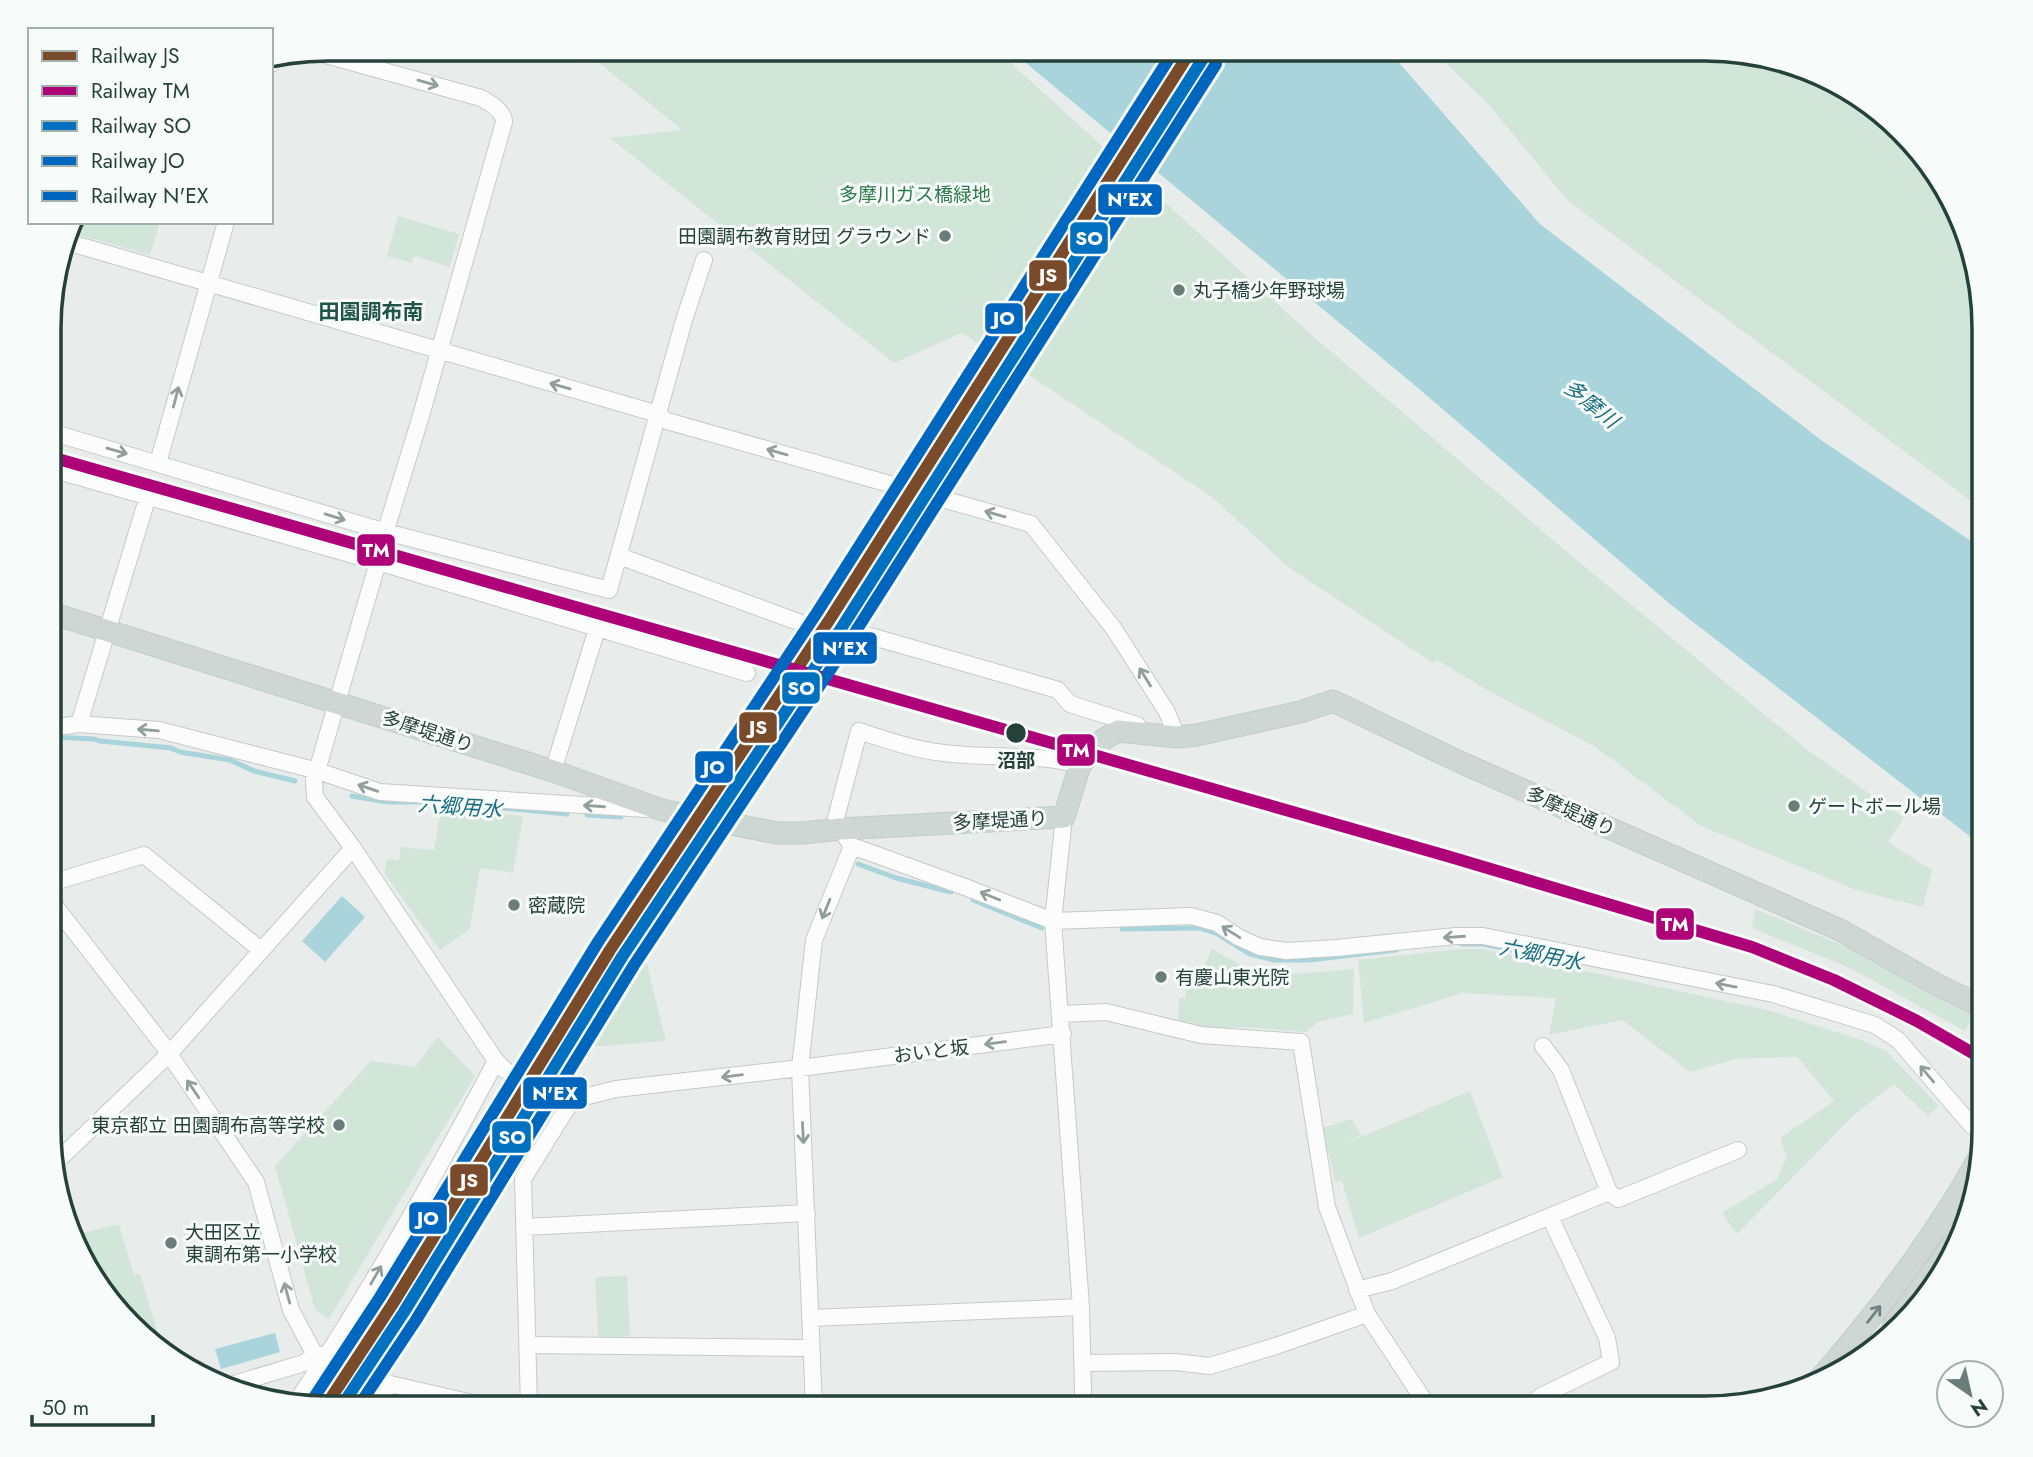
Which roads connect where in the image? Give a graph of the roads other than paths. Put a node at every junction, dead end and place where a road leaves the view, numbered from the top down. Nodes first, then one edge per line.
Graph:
1 (347, 61) edge
2 (225, 224) edge
3 (74, 244) edge
4 (704, 260) dead end
5 (209, 284) junction
6 (439, 351) junction
7 (658, 414) junction
8 (61, 435) edge
9 (158, 463) junction
10 (61, 472) edge
11 (148, 496) junction
12 (386, 532) junction
13 (619, 556) junction
14 (378, 562) junction
15 (61, 616) edge
16 (597, 629) junction
17 (107, 631) junction
18 (747, 673) dead end
19 (337, 702) junction
20 (79, 724) junction
21 (61, 727) edge
22 (1140, 733) junction
23 (1177, 737) junction
24 (1080, 765) junction
25 (318, 771) junction
26 (553, 771) junction
27 (662, 810) junction
28 (1064, 817) junction
29 (846, 837) junction
30 (353, 848) junction
31 (61, 880) edge
32 (61, 914) edge
33 (1053, 921) junction
34 (261, 950) junction
35 (1972, 1002) edge
36 (1061, 1014) junction
37 (1062, 1034) junction
38 (1543, 1046) dead end
39 (169, 1054) junction
40 (500, 1065) junction
41 (800, 1068) junction
42 (563, 1106) junction
43 (1972, 1126) dead end
44 (1738, 1150) dead end
45 (63, 1155) edge
46 (1968, 1177) edge
47 (1609, 1192) junction
48 (807, 1213) junction
49 (1550, 1217) junction
50 (524, 1227) junction
51 (1357, 1290) junction
52 (1081, 1307) junction
53 (1367, 1314) junction
54 (810, 1318) junction
55 (527, 1345) junction
56 (811, 1349) junction
57 (326, 1356) junction
58 (1834, 1362) edge
59 (1083, 1363) junction
60 (241, 1382) edge
61 (386, 1382) junction
62 (301, 1394) edge
63 (380, 1396) edge
64 (442, 1396) edge
65 (529, 1396) edge
66 (813, 1396) edge
67 (1082, 1396) edge
68 (1421, 1396) edge
69 (1541, 1396) edge

1 -> 6 street
2 - 5 street
3 - 5 street
4 - 7 street
5 - 6 street
9 -> 5 street
7 -> 6 street
6 - 12 street
7 - 13 street
23 -> 7 street
8 -> 9 street
9 -> 12 street
10 - 11 street
11 - 14 street
11 - 17 street
12 - 13 street
12 - 14 street
13 - 22 street
14 - 16 street
14 - 19 street
15 - 17 main road, 多摩堤通り
16 - 18 street
16 - 26 street
17 - 19 main road, 多摩堤通り
17 - 20 street
19 - 25 street
19 - 26 main road, 多摩堤通り
20 - 21 street
25 -> 20 street
22 - 23 main road, 多摩堤通り
22 - 24 main road, 多摩堤通り
23 - 35 main road, 多摩堤通り
24 - 28 main road, 多摩堤通り
24 - 29 street
27 -> 25 street
25 - 30 street
26 - 27 main road, 多摩堤通り
27 - 29 main road, 多摩堤通り
28 - 29 main road, 多摩堤通り
28 - 33 street
33 -> 29 street
29 -> 41 street
30 - 34 street
30 - 40 street
31 - 34 street
32 - 39 street
33 - 36 street
43 -> 33 street
34 - 39 street
36 - 37 street
36 - 51 street
37 -> 41 street, おいと坂
37 - 52 street
38 - 47 street
39 - 45 street
57 -> 39 street
40 - 42 street
57 -> 40 street
41 -> 42 street, おいと坂
41 -> 48 street
42 - 50 street
44 - 47 street
58 -> 46 main road
47 - 49 street
48 - 50 street
48 - 54 street
49 - 51 street
49 - 69 street
50 - 55 street
51 - 53 street
52 - 54 street
52 - 59 street
53 - 59 street
53 - 68 street
54 - 56 street
55 - 56 street
55 - 65 street
56 - 66 street
57 - 60 street
57 - 61 street
57 - 62 street
59 - 67 street
61 - 63 street
61 - 64 street

